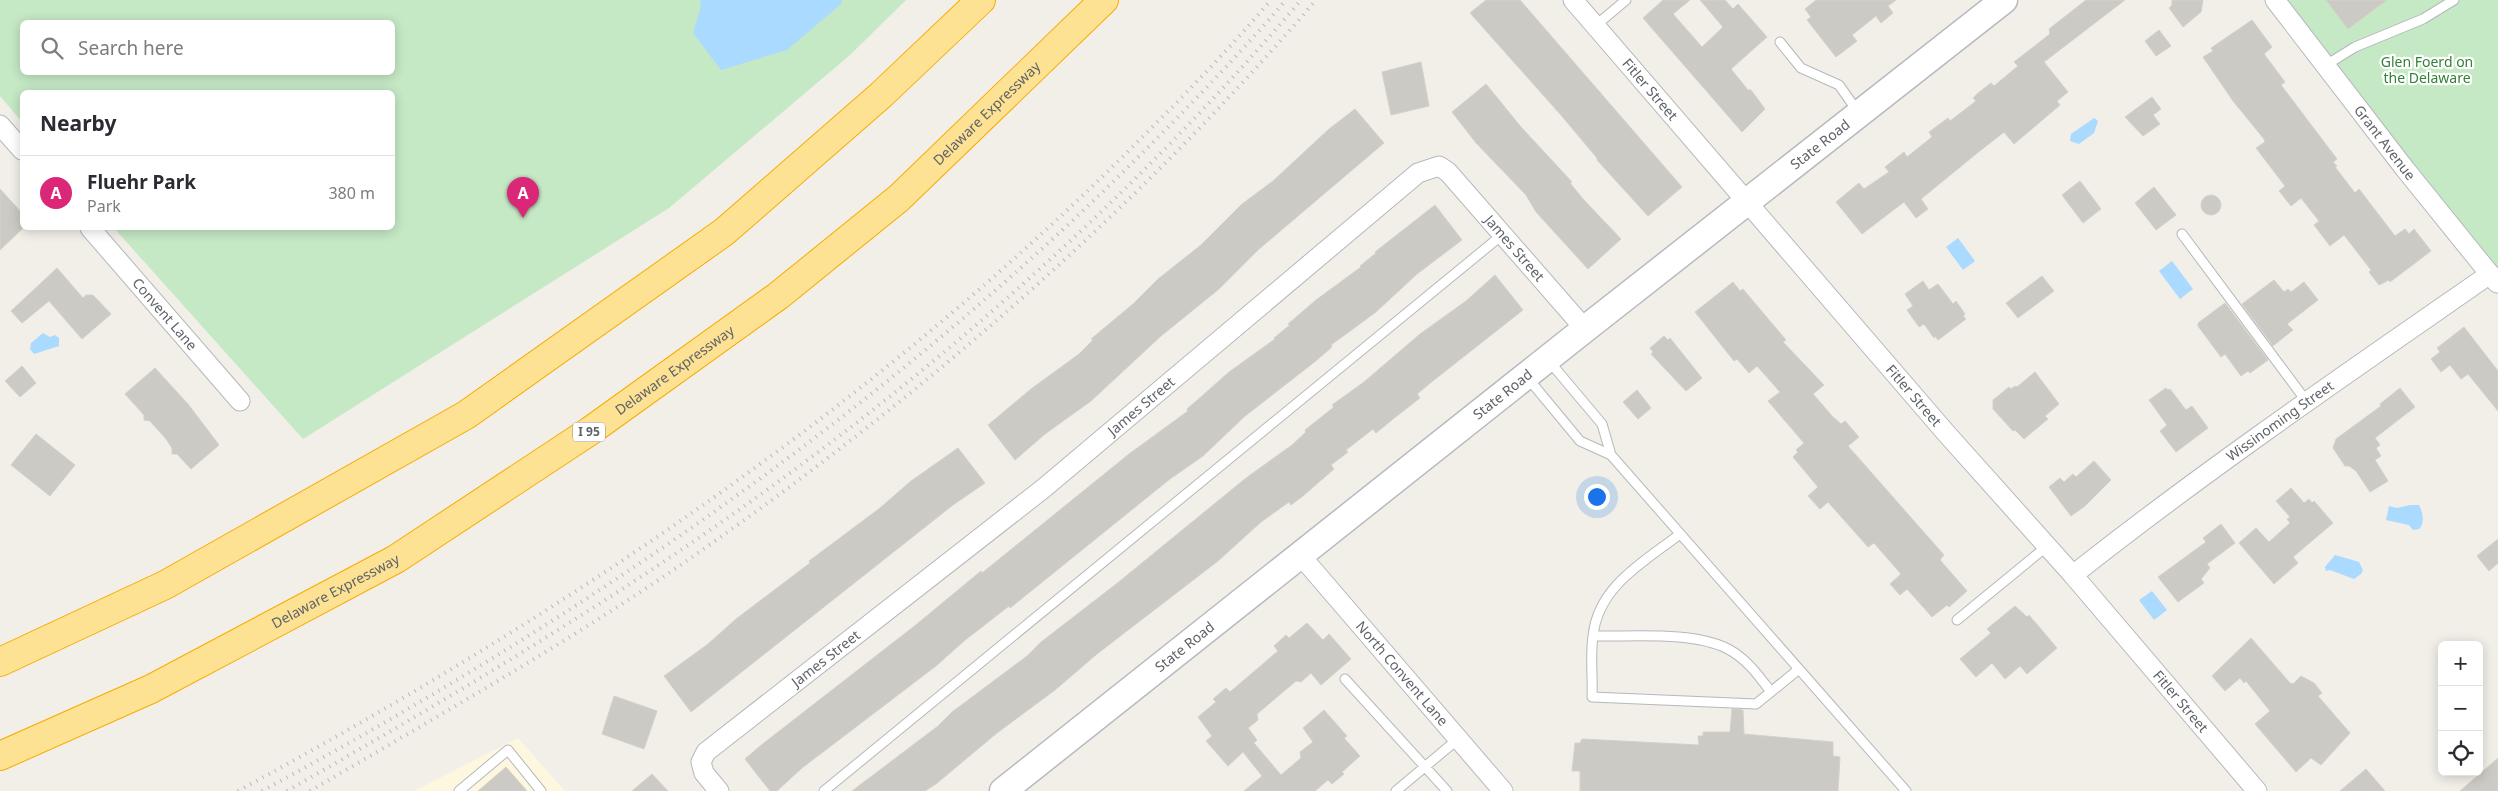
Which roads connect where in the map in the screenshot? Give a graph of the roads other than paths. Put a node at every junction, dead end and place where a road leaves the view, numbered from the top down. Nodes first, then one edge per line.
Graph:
1 (981, 0) edge
2 (1104, 0) edge
3 (1573, 0) edge
4 (1626, 0) edge
5 (2004, 0) edge
6 (2275, 0) edge
7 (2454, 0) edge
8 (1595, 26) junction
9 (1780, 42) dead end
10 (2326, 65) junction
11 (1860, 114) junction
12 (1746, 204) junction
13 (92, 230) edge
14 (1502, 234) junction
15 (2182, 234) dead end
16 (2494, 279) edge
17 (1584, 329) junction
18 (1548, 359) junction
19 (1526, 376) junction
20 (240, 400) dead end
21 (2307, 402) junction
22 (1611, 455) junction
23 (1680, 534) junction
24 (2046, 547) junction
25 (1301, 556) junction
26 (2073, 575) junction
27 (1957, 620) dead end
28 (1593, 636) junction
29 (0, 662) edge
30 (1799, 669) junction
31 (1345, 679) dead end
32 (1771, 692) junction
33 (1458, 739) junction
34 (0, 756) edge
35 (1426, 766) junction
36 (458, 791) edge
37 (541, 791) edge
38 (719, 791) edge
39 (824, 791) edge
40 (1003, 791) edge
41 (1396, 791) edge
42 (1447, 791) edge
43 (1503, 791) edge
44 (1906, 791) edge
45 (2257, 791) edge

1 - 29 highway
2 - 34 highway, Delaware Expressway / I 95
3 - 8 street, Fitler Street
4 - 8 lane
5 - 11 main road, State Road
6 - 10 street, Grant Avenue
7 - 10 lane
8 - 12 street, Fitler Street
9 - 11 lane
10 - 16 street, Grant Avenue
11 - 12 main road, State Road
12 - 17 main road, State Road
12 - 24 street, Fitler Street
13 - 20 street, Convent Lane
14 - 17 street, James Street
14 - 38 street, James Street
14 - 39 lane
15 - 21 lane
16 - 21 street, Wissinoming Street
17 - 18 main road, State Road
18 - 19 main road, State Road
18 - 22 lane
19 - 22 lane
19 - 25 main road, State Road
21 - 26 street, Wissinoming Street
22 - 23 lane
23 - 28 lane
23 - 30 lane
24 - 26 street, Fitler Street
24 - 27 lane
25 - 33 street, North Convent Lane
25 - 40 main road, State Road
26 - 45 street, Fitler Street
28 - 32 lane
28 - 32 lane
30 - 32 lane
30 - 44 lane
31 - 35 lane
33 - 35 lane
33 - 43 street, North Convent Lane
35 - 41 lane
35 - 42 lane
36 - 37 lane

